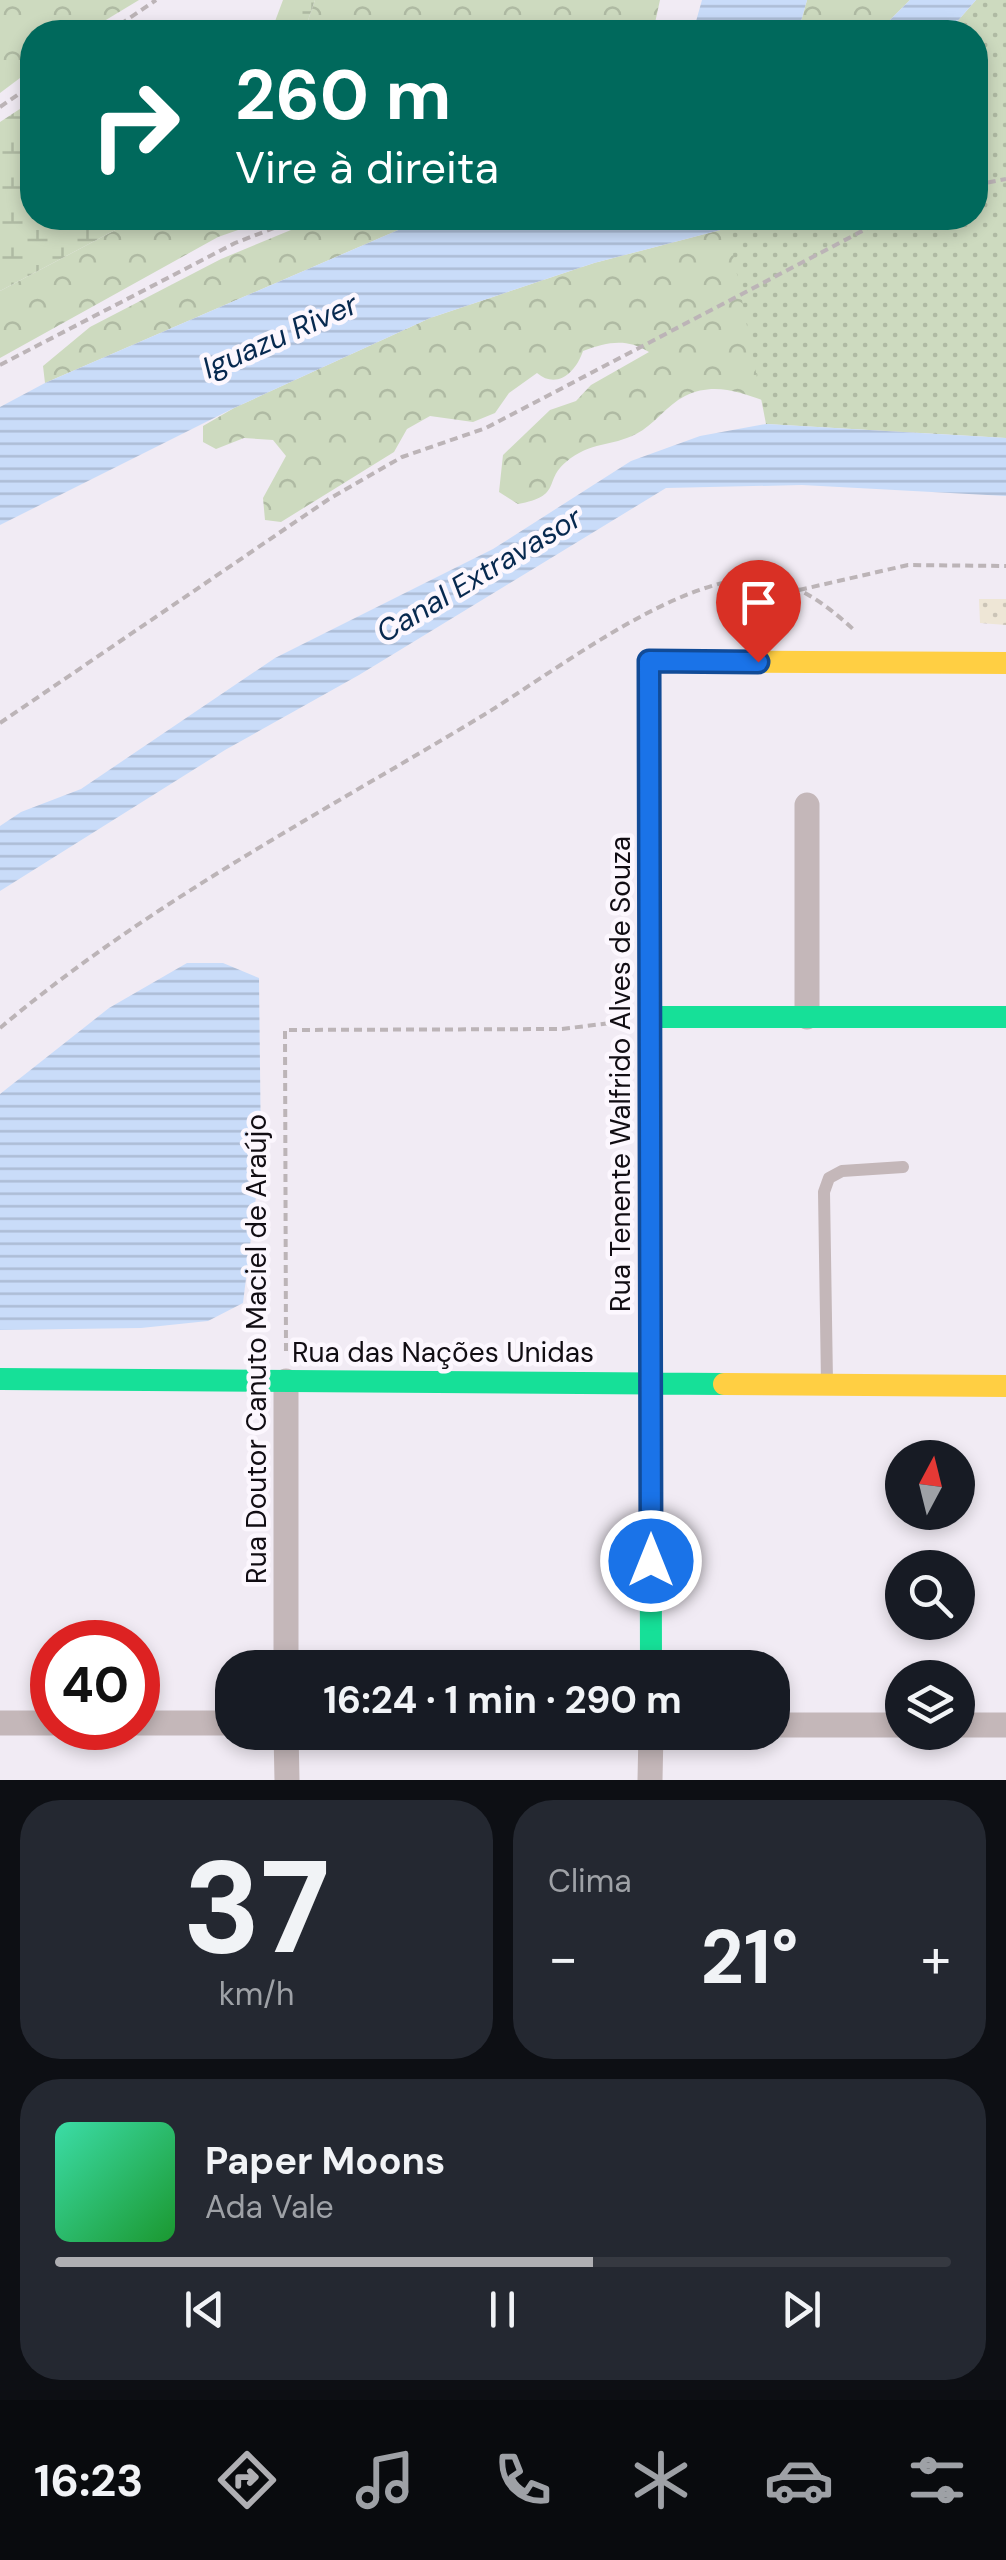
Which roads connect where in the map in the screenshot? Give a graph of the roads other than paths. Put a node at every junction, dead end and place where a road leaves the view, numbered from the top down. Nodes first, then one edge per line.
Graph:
1 (1006, 662) edge
2 (806, 805) dead end
3 (650, 1017) junction
4 (807, 1017) junction
5 (1006, 1017) edge
6 (904, 1167) dead end
7 (0, 1379) edge
8 (286, 1381) junction
9 (650, 1383) junction
10 (827, 1384) junction
11 (1006, 1386) edge
12 (286, 1650) edge
13 (651, 1650) edge
14 (0, 1723) edge
15 (30, 1723) edge
16 (160, 1723) edge
17 (215, 1724) edge
18 (790, 1725) edge
19 (885, 1725) edge
20 (975, 1725) edge
21 (1006, 1725) edge
22 (286, 1750) edge
23 (651, 1750) edge
24 (286, 1780) edge
25 (650, 1780) edge

1 - 3 street, Rua Tenente Walfrido Alves de Souza
2 - 4 street
3 - 4 street
3 - 9 street, Rua Tenente Walfrido Alves de Souza
4 - 5 street
6 - 10 lane
7 - 8 street, Rua das Nações Unidas
8 - 9 street, Rua das Nações Unidas
8 - 12 street, Rua Doutor Canuto Maciel de Araújo
9 - 10 street, Rua das Nações Unidas
9 - 13 street, Rua Tenente Walfrido Alves de Souza
10 - 11 street, Rua das Nações Unidas
14 - 15 street
16 - 17 street
18 - 19 street
20 - 21 street
22 - 24 street
23 - 25 street

